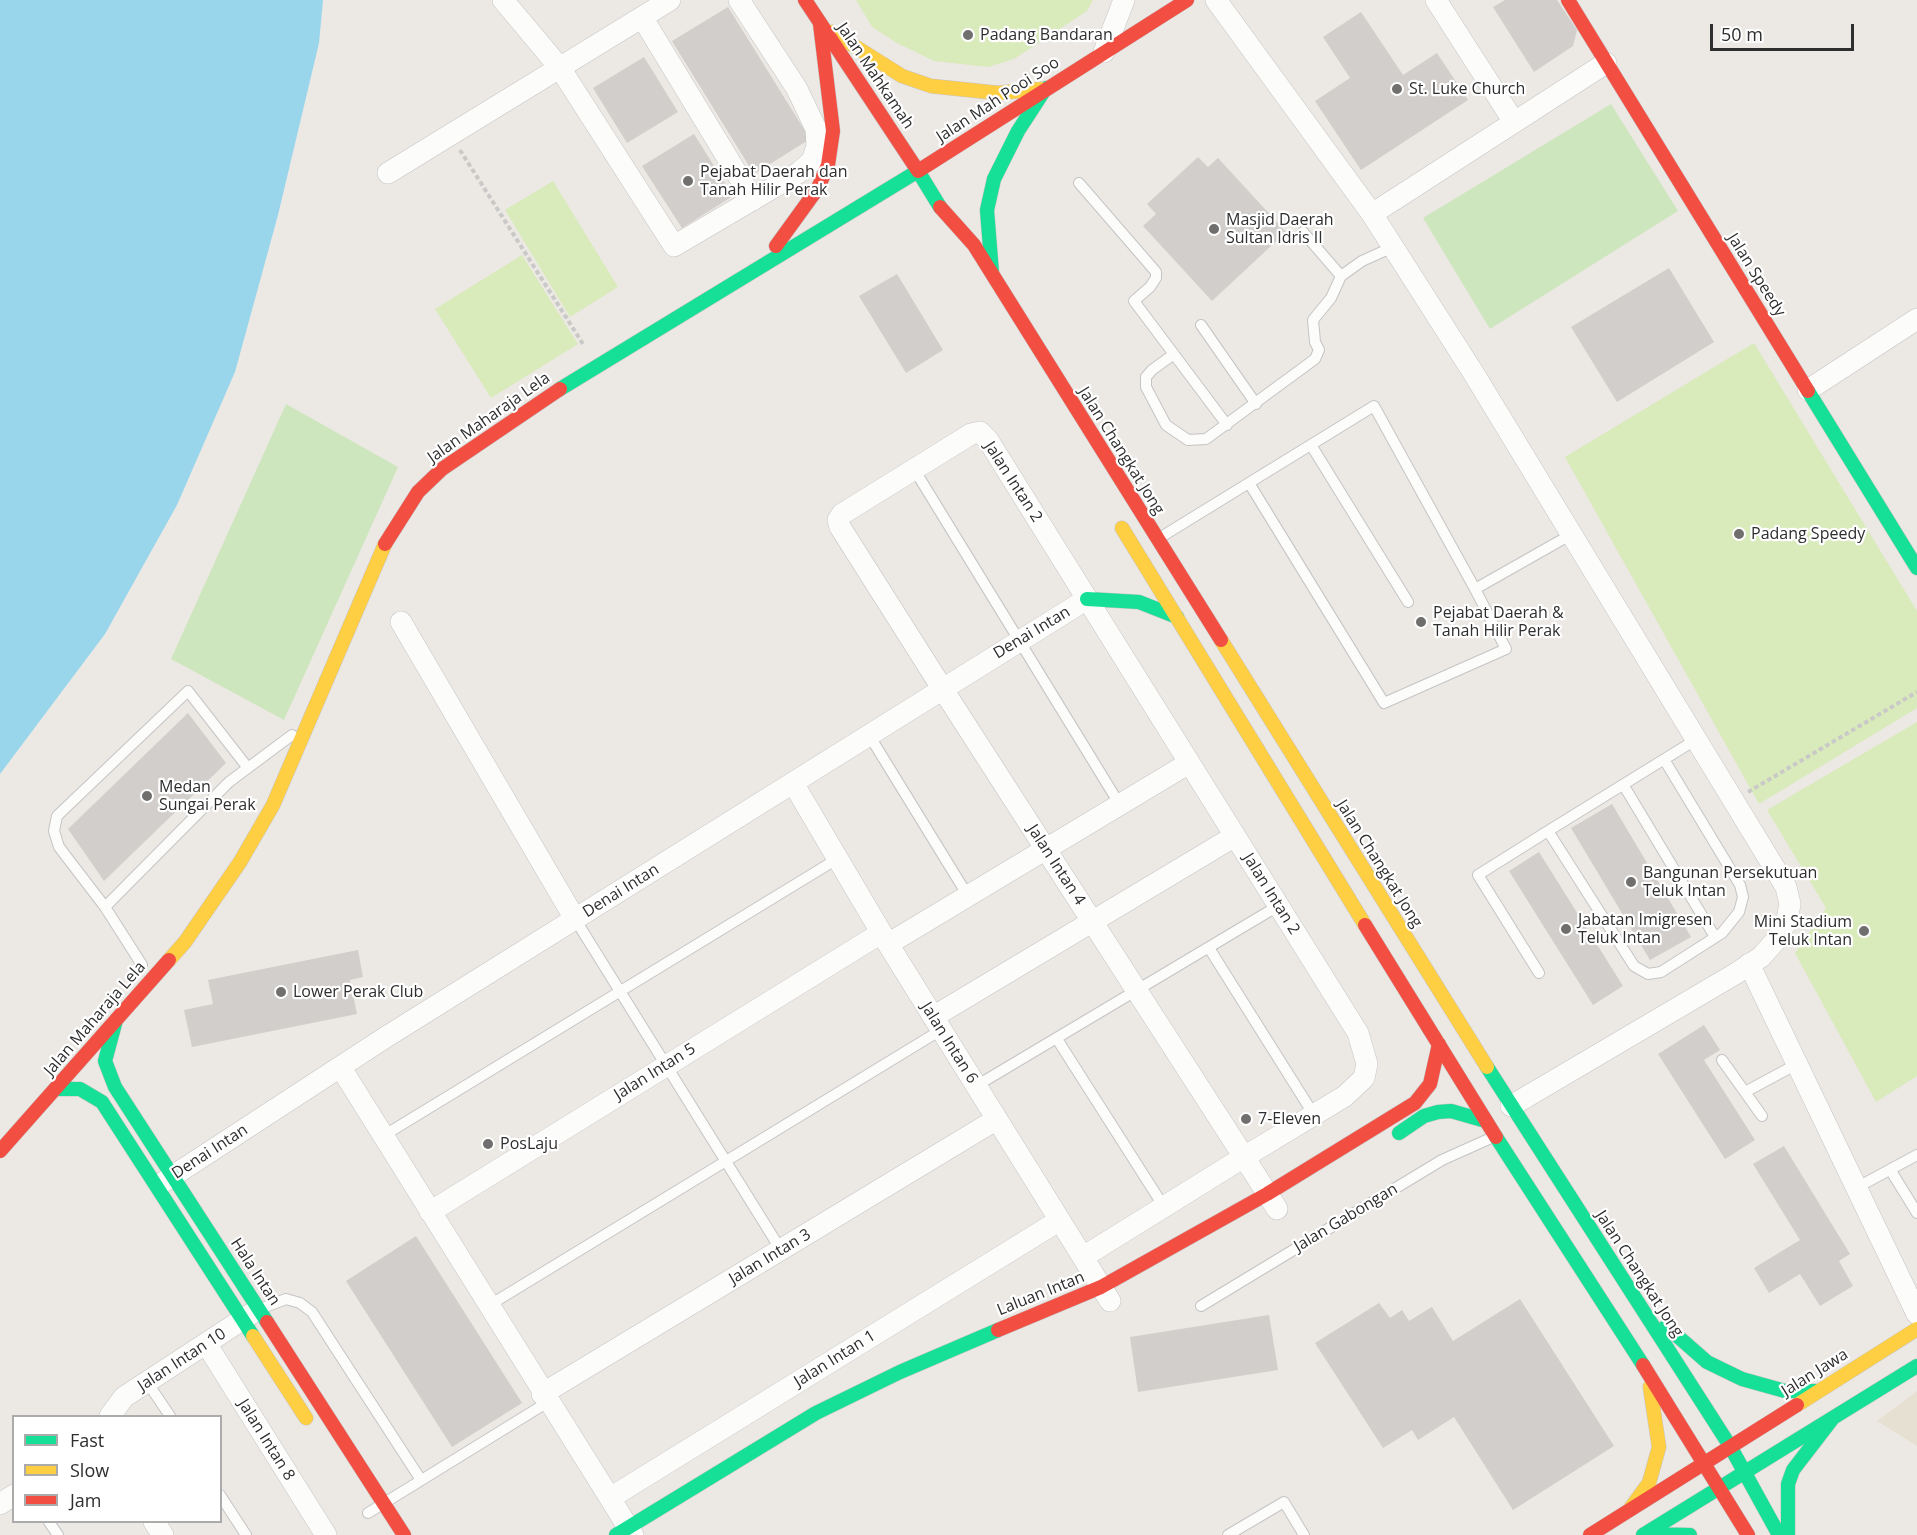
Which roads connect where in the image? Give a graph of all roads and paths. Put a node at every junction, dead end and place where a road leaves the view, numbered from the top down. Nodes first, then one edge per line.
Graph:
1 (503, 0) edge
2 (670, 0) edge
3 (739, 0) edge
4 (805, 0) edge
5 (1124, 0) edge
6 (1187, 0) edge
7 (1216, 0) edge
8 (1436, 0) edge
9 (1568, 0) edge
10 (642, 17) junction
11 (820, 24) junction
12 (1104, 52) junction
13 (1606, 63) junction
14 (560, 68) junction
15 (1046, 88) junction
16 (1514, 122) junction
17 (450, 135) junction
18 (918, 171) junction
19 (388, 173) dead end
20 (1079, 183) dead end
21 (753, 200) junction
22 (1372, 214) junction
23 (944, 215) junction
24 (1304, 232) dead end
25 (952, 245) dead end
26 (1393, 247) junction
27 (761, 264) junction
28 (992, 274) junction
29 (1341, 276) junction
30 (1917, 320) edge
31 (1201, 325) dead end
32 (1174, 354) junction
33 (596, 365) junction
34 (1808, 390) junction
35 (1256, 404) junction
36 (1227, 425) junction
37 (1311, 445) junction
38 (914, 469) junction
39 (1249, 483) junction
40 (1116, 518) dead end
41 (1572, 534) junction
42 (1157, 540) junction
43 (1917, 568) edge
44 (1475, 589) junction
45 (1087, 599) junction
46 (1408, 602) dead end
47 (1178, 617) junction
48 (401, 622) dead end
49 (1019, 641) junction
50 (942, 688) junction
51 (1917, 692) edge
52 (309, 722) junction
53 (869, 735) junction
54 (1697, 739) junction
55 (1665, 761) junction
56 (1189, 763) junction
57 (248, 768) junction
58 (793, 783) junction
59 (1624, 786) junction
60 (1734, 800) junction
61 (1120, 805) junction
62 (1548, 831) junction
63 (1235, 836) junction
64 (1046, 849) junction
65 (837, 859) junction
66 (968, 896) junction
67 (208, 904) junction
68 (1278, 906) junction
69 (105, 907) junction
70 (575, 919) junction
71 (1093, 922) junction
72 (174, 931) dead end
73 (1715, 938) junction
74 (884, 939) junction
75 (1209, 948) junction
76 (1749, 964) junction
77 (142, 965) dead end
78 (1539, 973) dead end
79 (1137, 991) junction
80 (622, 993) junction
81 (116, 1020) junction
82 (937, 1024) junction
83 (1057, 1039) junction
84 (1439, 1044) junction
85 (1722, 1060) dead end
86 (1797, 1064) junction
87 (668, 1065) junction
88 (341, 1068) junction
89 (976, 1086) junction
90 (56, 1089) junction
91 (1745, 1092) junction
92 (1510, 1106) junction
93 (1314, 1114) junction
94 (1761, 1116) dead end
95 (997, 1119) junction
96 (1486, 1121) junction
97 (383, 1136) junction
98 (1496, 1136) junction
99 (1385, 1141) dead end
100 (0, 1151) edge
101 (1917, 1155) edge
102 (1244, 1157) junction
103 (727, 1161) junction
104 (1891, 1171) junction
105 (165, 1180) junction
106 (1856, 1188) junction
107 (1275, 1205) junction
108 (1164, 1207) junction
109 (430, 1212) junction
110 (1917, 1213) edge
111 (1060, 1220) junction
112 (782, 1250) junction
113 (1083, 1257) junction
114 (1627, 1286) junction
115 (1107, 1297) junction
116 (1201, 1305) dead end
117 (488, 1306) junction
118 (251, 1314) junction
119 (1917, 1314) edge
120 (1057, 1321) dead end
121 (1917, 1329) edge
122 (207, 1345) junction
123 (1917, 1366) edge
124 (1647, 1373) junction
125 (147, 1382) junction
126 (1817, 1391) junction
127 (545, 1398) junction
128 (858, 1409) dead end
129 (111, 1415) edge
130 (169, 1415) edge
131 (1833, 1418) junction
132 (312, 1426) dead end
133 (1730, 1446) junction
134 (1705, 1462) junction
135 (1744, 1471) junction
136 (421, 1480) junction
137 (1720, 1486) junction
138 (222, 1498) edge
139 (610, 1498) junction
140 (384, 1502) junction
141 (365, 1508) joint
142 (1630, 1509) junction
143 (377, 1528) dead end
144 (626, 1532) edge
145 (1644, 1534) edge
146 (246, 1535) edge
147 (326, 1535) edge
148 (404, 1535) edge
149 (1228, 1535) edge
150 (1304, 1535) edge
151 (1590, 1535) edge
152 (1690, 1535) edge
153 (1748, 1535) edge
154 (1779, 1535) edge
155 (1788, 1535) edge

1 - 14 street
2 - 10 street
3 - 21 street
4 - 11 main road, Jalan Mahkamah
5 - 12 street
6 - 12 main road, Jalan Mah Pooi Soo
7 - 22 street
8 - 16 street
9 - 13 main road, Jalan Speedy
10 - 14 street
10 - 21 street
11 - 15 main road
11 - 18 main road, Jalan Mahkamah
11 - 27 main road
12 - 15 main road, Jalan Mah Pooi Soo
13 - 16 street
13 - 34 main road, Jalan Speedy
14 - 17 street
14 - 21 street
15 - 18 main road, Jalan Mah Pooi Soo
15 - 28 main road
16 - 22 street
17 - 19 street
17 - 33 path
18 - 23 main road, Jalan Changkat Jong
18 - 27 main road, Jalan Maharaja Lela
20 - 32 lane
22 - 26 street
23 - 25 main road, Jalan Changkat Jong
23 - 28 main road, Jalan Changkat Jong
24 - 29 lane
26 - 29 lane
26 - 41 street
27 - 33 main road, Jalan Maharaja Lela
28 - 42 main road, Jalan Changkat Jong
29 - 35 lane
30 - 34 street
31 - 35 lane
32 - 36 lane
32 - 36 lane
33 - 52 main road, Jalan Maharaja Lela
34 - 43 main road, Jalan Speedy
35 - 36 lane
37 - 39 lane
37 - 44 lane
37 - 46 lane
38 - 45 street, Jalan Intan 2
38 - 49 lane
38 - 50 street, Jalan Intan 4
39 - 42 lane
39 - 44 lane
40 - 47 main road
41 - 44 lane
41 - 54 street
42 - 92 main road, Jalan Changkat Jong
45 - 47 main road
45 - 49 street, Denai Intan
45 - 56 street, Jalan Intan 2
47 - 84 main road
48 - 70 street
49 - 50 street, Denai Intan
49 - 61 lane
50 - 53 street, Denai Intan
50 - 64 street, Jalan Intan 4
51 - 60 path
52 - 57 lane
52 - 67 main road, Jalan Maharaja Lela
53 - 58 street, Denai Intan
53 - 66 lane
54 - 55 lane
54 - 60 street
55 - 59 lane
55 - 73 lane
56 - 61 street, Jalan Intan 5
56 - 63 street, Jalan Intan 2
57 - 69 lane
57 - 69 lane
58 - 65 street, Jalan Intan 6
58 - 70 street, Denai Intan
59 - 62 lane
59 - 73 lane
60 - 76 street
61 - 64 street, Jalan Intan 5
62 - 73 lane
62 - 78 lane
63 - 68 street, Jalan Intan 2
63 - 71 street
64 - 66 street, Jalan Intan 5
64 - 71 street, Jalan Intan 4
65 - 74 street, Jalan Intan 6
65 - 80 lane
66 - 74 street, Jalan Intan 5
67 - 72 main road, Jalan Maharaja Lela
67 - 81 main road, Jalan Maharaja Lela
68 - 75 lane
68 - 93 street, Jalan Intan 2
69 - 77 lane
70 - 80 lane
70 - 88 street, Denai Intan
71 - 79 street, Jalan Intan 4
71 - 82 street
74 - 82 street, Jalan Intan 6
74 - 87 street, Jalan Intan 5
75 - 79 lane
75 - 93 lane
76 - 86 street
76 - 92 street
79 - 83 lane
79 - 102 street, Jalan Intan 4
80 - 87 lane
80 - 97 lane
81 - 90 main road, Jalan Maharaja Lela
81 - 105 main road, Hala Intan
82 - 89 street, Jalan Intan 6
82 - 103 lane
83 - 89 lane
83 - 108 lane
84 - 96 main road
84 - 107 main road, Laluan Intan
85 - 91 lane
86 - 91 lane
86 - 106 street
87 - 103 lane
87 - 109 street, Jalan Intan 5
88 - 97 street
88 - 105 street, Denai Intan
89 - 95 street, Jalan Intan 6
90 - 100 main road, Jalan Maharaja Lela
90 - 105 main road, Hala Intan
91 - 94 lane
92 - 114 main road, Jalan Changkat Jong
93 - 102 street, Jalan Intan 2
95 - 111 street, Jalan Intan 6
95 - 112 street, Jalan Intan 3
96 - 98 main road
96 - 99 main road
97 - 109 street
98 - 116 lane, Jalan Gabongan
98 - 124 main road
101 - 104 lane
102 - 107 street, Jalan Intan 4
102 - 108 street, Jalan Intan 2
103 - 112 lane
103 - 117 lane
104 - 106 lane
104 - 110 lane
105 - 118 main road, Hala Intan
105 - 118 main road, Hala Intan
106 - 119 street
107 - 115 main road, Laluan Intan
108 - 113 street, Jalan Intan 2
109 - 117 street
111 - 113 street, Jalan Intan 6
111 - 139 street, Jalan Intan 1
112 - 127 street, Jalan Intan 3
113 - 115 street, Jalan Intan 6
114 - 126 main road
114 - 133 main road, Jalan Changkat Jong
115 - 144 main road, Laluan Intan
117 - 127 street
118 - 122 street, Jalan Intan 10
118 - 132 main road, Hala Intan
118 - 136 lane
118 - 140 main road, Hala Intan
120 - 128 main road, Laluan Intan
121 - 126 main road, Jalan Jawa
122 - 125 street, Jalan Intan 10
122 - 147 street, Jalan Intan 8
123 - 131 main road
124 - 134 main road
124 - 142 main road
125 - 129 street, Jalan Intan 10
125 - 130 lane
126 - 133 main road, Jalan Jawa
127 - 136 lane
127 - 139 street
131 - 135 main road
131 - 155 main road
133 - 134 main road, Jalan Jawa
133 - 135 main road, Jalan Changkat Jong
134 - 137 main road
134 - 142 main road, Jalan Jawa
135 - 137 main road
135 - 154 main road, Jalan Changkat Jong
136 - 140 lane
137 - 145 main road
137 - 153 main road
138 - 146 lane
139 - 144 street
140 - 141 lane
140 - 148 main road, Hala Intan
141 - 143 main road
142 - 151 main road, Jalan Jawa
145 - 152 main road
149 - 150 lane

